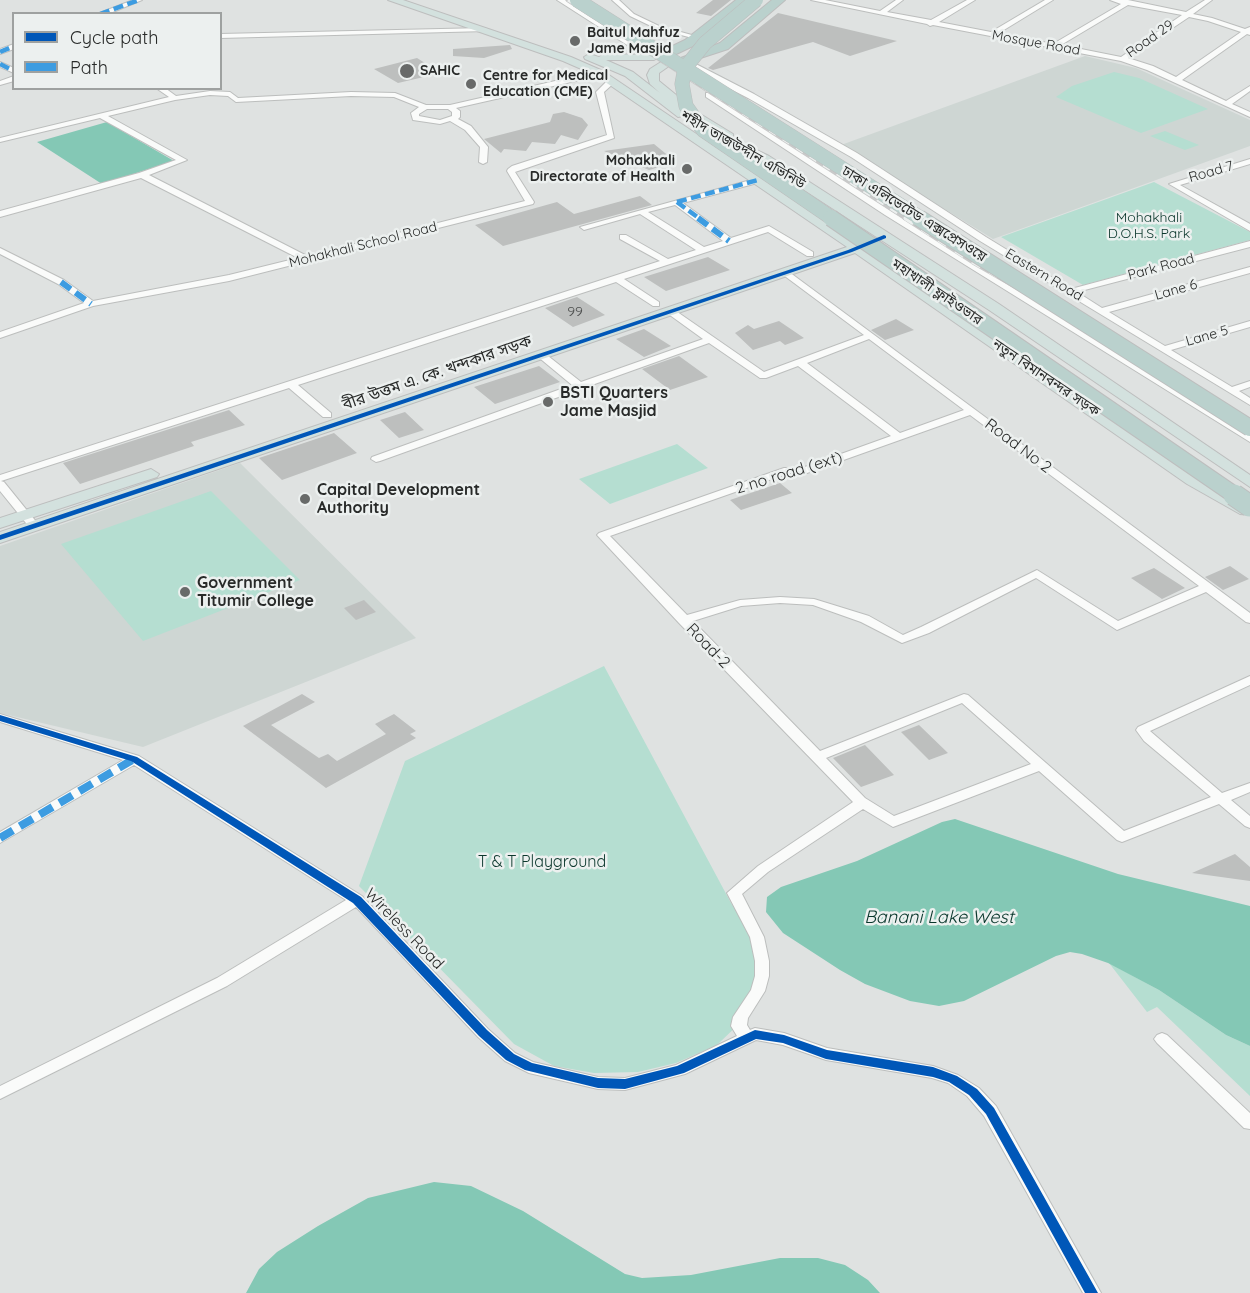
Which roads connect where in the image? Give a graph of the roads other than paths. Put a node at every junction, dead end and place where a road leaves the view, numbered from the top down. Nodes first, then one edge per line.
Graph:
1 (139, 0) edge
2 (393, 0) edge
3 (418, 0) edge
4 (561, 0) edge
5 (577, 0) edge
6 (584, 0) edge
7 (591, 0) edge
8 (615, 0) edge
9 (744, 0) edge
10 (767, 0) edge
11 (779, 0) edge
12 (814, 0) edge
13 (900, 0) edge
14 (972, 0) edge
15 (1050, 0) edge
16 (1113, 0) edge
17 (1209, 0) edge
18 (1129, 1) edge
19 (106, 12) edge
20 (881, 13) junction
21 (1186, 14) junction
22 (930, 24) junction
23 (618, 27) junction
24 (484, 30) junction
25 (1249, 31) edge
26 (991, 35) junction
27 (222, 36) edge
28 (696, 37) junction
29 (1054, 46) junction
30 (564, 47) junction
31 (659, 58) junction
32 (1122, 59) junction
33 (680, 60) junction
34 (624, 71) junction
35 (605, 77) junction
36 (1177, 80) junction
37 (1250, 88) edge
38 (162, 90) edge
39 (709, 95) dead end
40 (175, 98) junction
41 (1227, 104) junction
42 (425, 107) junction
43 (450, 107) junction
44 (99, 115) junction
45 (1250, 115) edge
46 (452, 119) junction
47 (694, 137) junction
48 (0, 140) edge
49 (765, 159) junction
50 (1250, 161) edge
51 (483, 162) dead end
52 (142, 175) junction
53 (758, 180) junction
54 (677, 202) junction
55 (642, 212) junction
56 (0, 214) edge
57 (865, 224) junction
58 (584, 227) dead end
59 (1250, 228) edge
60 (623, 237) dead end
61 (884, 237) junction
62 (843, 239) junction
63 (729, 242) junction
64 (1250, 244) edge
65 (857, 249) junction
66 (703, 250) junction
67 (0, 251) edge
68 (810, 254) junction
69 (306, 259) junction
70 (668, 262) junction
71 (1250, 270) edge
72 (785, 272) junction
73 (618, 279) junction
74 (1072, 291) junction
75 (91, 303) junction
76 (663, 308) junction
77 (1102, 311) junction
78 (1250, 324) edge
79 (0, 335) edge
80 (870, 336) junction
81 (711, 339) junction
82 (1164, 349) junction
83 (540, 354) junction
84 (799, 362) junction
85 (291, 384) junction
86 (1250, 384) edge
87 (578, 385) junction
88 (1231, 390) junction
89 (1250, 402) edge
90 (972, 411) junction
91 (327, 415) junction
92 (1250, 415) edge
93 (1250, 428) edge
94 (899, 437) junction
95 (1250, 439) edge
96 (376, 459) dead end
97 (0, 478) edge
98 (1250, 482) edge
99 (0, 484) edge
100 (1250, 492) edge
101 (1250, 506) edge
102 (1250, 513) edge
103 (30, 521) junction
104 (0, 524) edge
105 (606, 533) joint
106 (0, 538) edge
107 (1207, 587) junction
108 (1250, 619) edge
109 (684, 620) junction
110 (1250, 680) edge
111 (0, 718) edge
112 (818, 757) junction
113 (134, 759) junction
114 (1040, 766) junction
115 (1250, 788) edge
116 (1222, 800) junction
117 (860, 801) junction
118 (1250, 823) edge
119 (0, 838) edge
120 (357, 900) junction
121 (746, 1036) junction
122 (1162, 1039) dead end
123 (0, 1093) edge
124 (1250, 1123) edge
125 (1092, 1293) edge

1 - 19 street
2 - 24 main road, নতুন বিমানবন্দর সড়ক
3 - 30 main road
4 - 23 highway, bridge
4 - 31 street
5 - 23 highway, ঢাকা এলিভেটেড এক্সপ্রেসওয়ে, bridge
6 - 31 street
7 - 92 highway, ঢাকা এলিভেটেড এক্সপ্রেসওয়ে
8 - 28 street
9 - 28 highway
9 - 101 highway, মহাখালী ফ্লাইওভার, bridge
10 - 100 highway, মহাখালী ফ্লাইওভার
11 - 33 highway
12 - 20 street, Mosque Road
13 - 20 street
14 - 22 street
15 - 26 street
16 - 18 street
17 - 21 street, Road 29
18 - 21 street
18 - 29 street
20 - 22 street, Mosque Road
21 - 25 street
21 - 32 street, Road 29
22 - 26 street, Mosque Road
23 - 93 highway, ঢাকা এলিভেটেড এক্সপ্রেসওয়ে, bridge
24 - 27 street
24 - 35 main road, নতুন বিমানবন্দর সড়ক
25 - 36 street
26 - 29 street, Mosque Road
28 - 31 highway
29 - 32 street, Mosque Road
30 - 31 main road
30 - 34 main road, শহীদ তাজউদ্দীন এভিনিউ
31 - 33 highway
31 - 34 main road
31 - 49 main road
32 - 36 street, Mosque Road
33 - 74 street, Eastern Road
34 - 47 main road
34 - 49 main road, শহীদ তাজউদ্দীন এভিনিউ
35 - 43 street
35 - 47 main road, নতুন বিমানবন্দর সড়ক
35 - 69 street, Mohakhali School Road
36 - 41 street, Mosque Road
37 - 41 street
38 - 40 street
39 - 95 street
40 - 42 street
40 - 44 street
41 - 45 street, Mosque Road
42 - 43 street
42 - 46 street
43 - 46 street
44 - 48 street
44 - 52 street
46 - 51 street
47 - 53 main road, নতুন বিমানবন্দর সড়ক
49 - 57 main road, শহীদ তাজউদ্দীন এভিনিউ
50 - 59 street, Road 7
52 - 56 street
52 - 69 street
53 - 54 street
53 - 62 main road, নতুন বিমানবন্দর সড়ক
54 - 55 street
54 - 63 street
55 - 58 street
55 - 66 street
57 - 61 main road, নতুন বিমানবন্দর সড়ক
57 - 62 main road, বীর উত্তম এ. কে. খন্দকার সড়ক
60 - 70 street
61 - 65 main road, বীর উত্তম এ. কে. খন্দকার সড়ক
61 - 98 main road, নতুন বিমানবন্দর সড়ক
62 - 65 main road, নতুন বিমানবন্দর সড়ক
62 - 68 main road, বীর উত্তম এ. কে. খন্দকার সড়ক
63 - 66 street
63 - 68 street
64 - 74 street, Park Road
65 - 72 main road, বীর উত্তম এ. কে. খন্দকার সড়ক
65 - 102 main road, নতুন বিমানবন্দর সড়ক
66 - 70 street
67 - 75 street
68 - 76 main road, বীর উত্তম এ. কে. খন্দকার সড়ক
69 - 75 street, Mohakhali School Road
70 - 73 street
71 - 77 street, Lane 6
72 - 76 main road, বীর উত্তম এ. কে. খন্দকার সড়ক
72 - 80 street, Road No 2
73 - 76 street
73 - 85 street
74 - 77 street, Eastern Road
75 - 79 street, Mohakhali School Road
76 - 81 street
76 - 83 main road, বীর উত্তম এ. কে. খন্দকার সড়ক
76 - 91 main road, বীর উত্তম এ. কে. খন্দকার সড়ক
77 - 82 street, Eastern Road
78 - 82 street, Lane 5
80 - 84 street
80 - 90 street, Road No 2
81 - 84 street
81 - 87 street
82 - 88 street, Eastern Road
83 - 87 street
83 - 103 main road, বীর উত্তম এ. কে. খন্দকার সড়ক
84 - 94 street
85 - 91 street
85 - 97 street
86 - 88 street
87 - 96 street
88 - 89 street, Eastern Road
90 - 94 street, 2 no road (ext)
90 - 107 street, Road No 2
91 - 103 main road, বীর উত্তম এ. কে. খন্দকার সড়ক
94 - 105 street, 2 no road (ext)
99 - 103 street
103 - 104 main road, বীর উত্তম এ. কে. খন্দকার সড়ক
103 - 106 main road, বীর উত্তম এ. কে. খন্দকার সড়ক
105 - 109 street, Road-2
107 - 108 street, Road No 2
107 - 109 street
109 - 112 street, Road-2
110 - 116 street
111 - 113 street, Wireless Road
112 - 114 street
112 - 117 street, Road-2
113 - 119 street
113 - 120 street, Wireless Road
114 - 116 street
114 - 117 street, Road-2
115 - 116 street
116 - 118 street
117 - 121 street
120 - 121 street, Wireless Road
120 - 123 street
121 - 125 street
122 - 124 street

